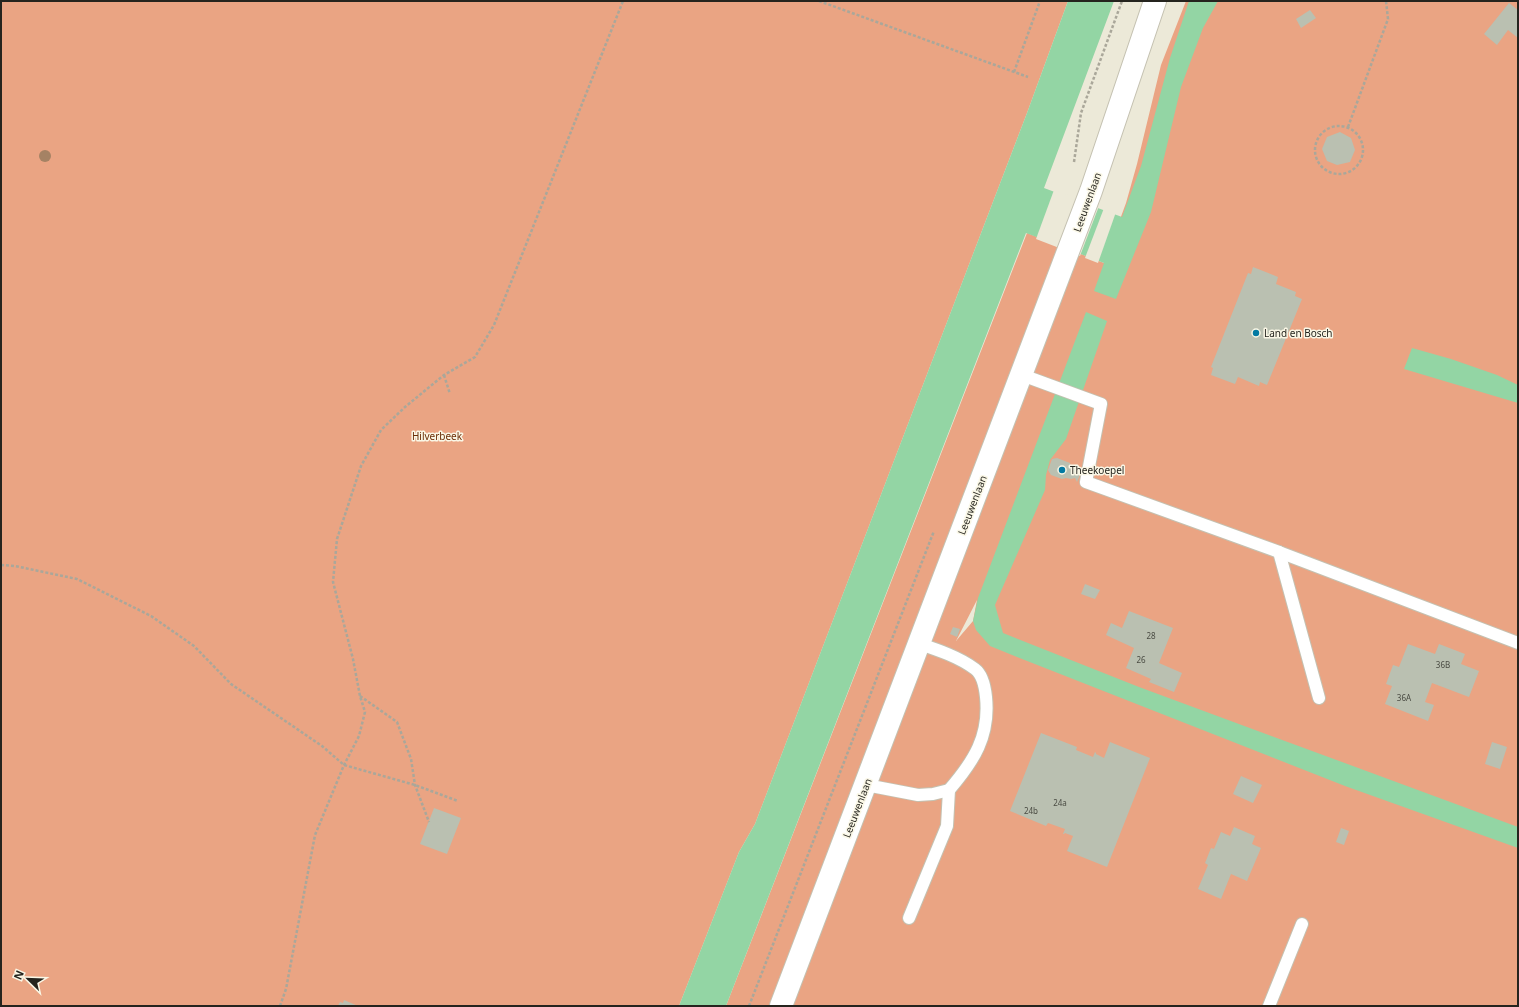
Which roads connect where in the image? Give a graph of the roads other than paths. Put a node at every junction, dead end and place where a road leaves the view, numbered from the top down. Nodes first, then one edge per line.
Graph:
1 (1155, 1) edge
2 (1022, 375) junction
3 (1279, 552) junction
4 (1518, 643) edge
5 (920, 644) junction
6 (1319, 698) dead end
7 (866, 785) junction
8 (950, 790) junction
9 (909, 918) dead end
10 (1302, 924) dead end
11 (781, 1006) edge
12 (1269, 1006) edge

1 - 2 street, Leeuwenlaan
2 - 3 lane
2 - 5 street, Leeuwenlaan
3 - 4 lane
3 - 6 lane
5 - 7 street, Leeuwenlaan
5 - 8 lane
7 - 8 lane
7 - 11 street, Leeuwenlaan
8 - 9 lane
10 - 12 lane

